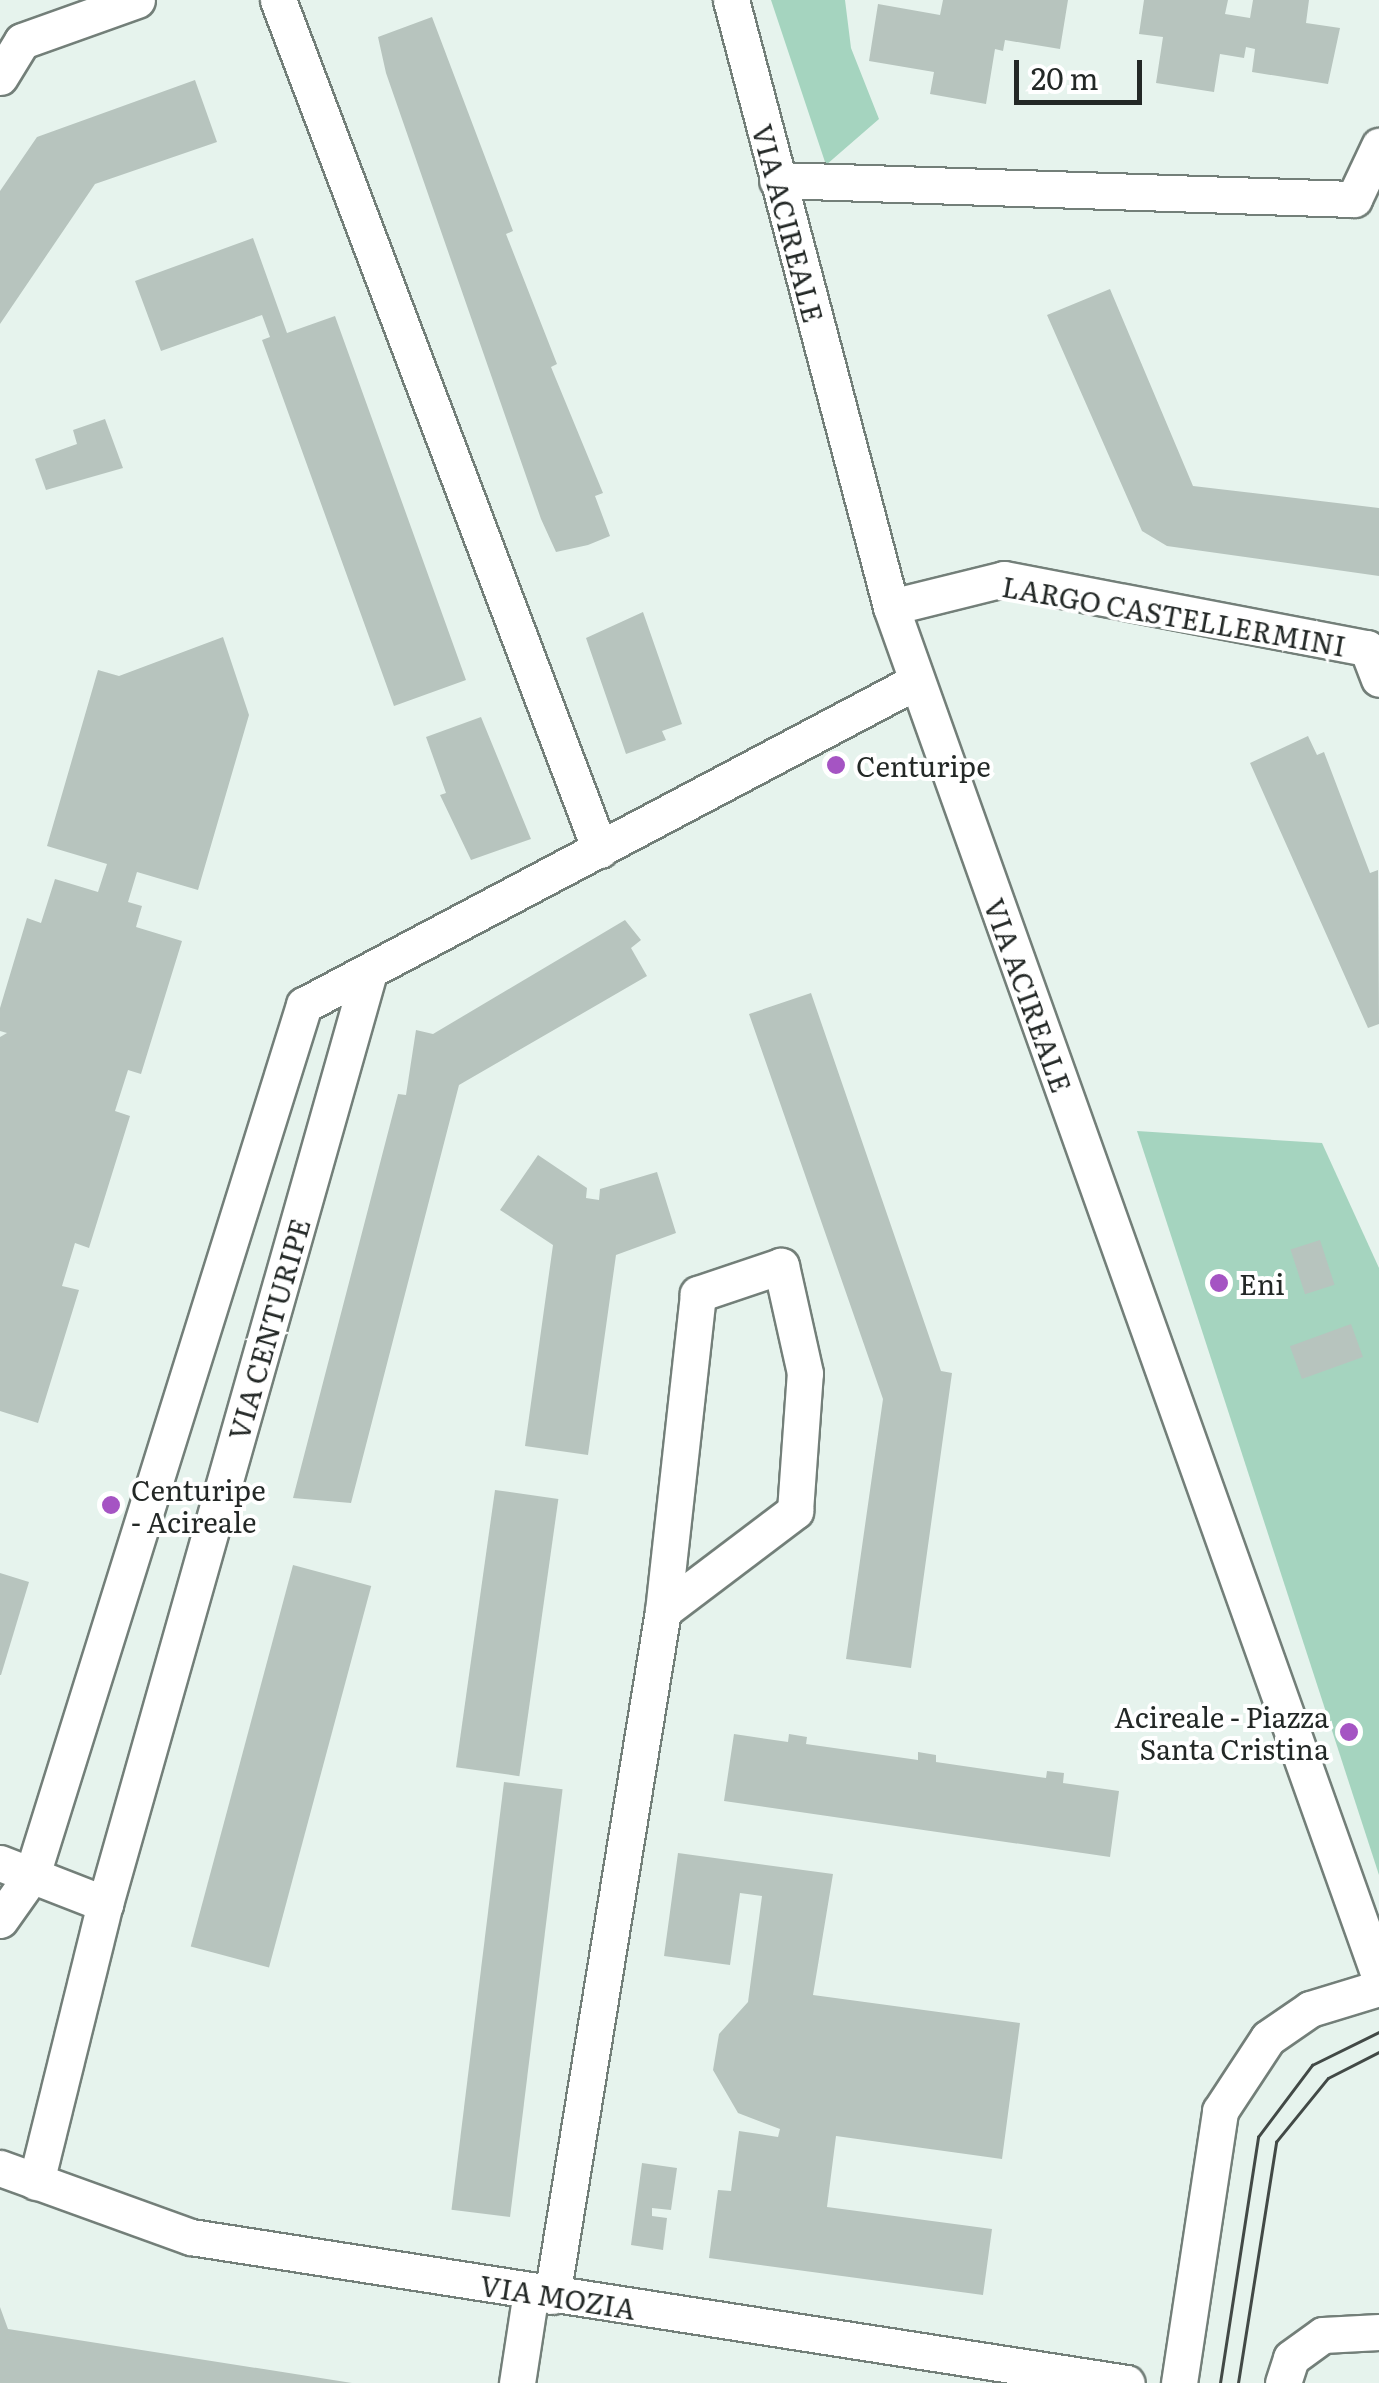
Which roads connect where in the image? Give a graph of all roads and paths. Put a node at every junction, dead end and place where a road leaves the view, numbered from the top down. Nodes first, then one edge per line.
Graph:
1 (138, 0) edge
2 (278, 0) edge
3 (731, 0) edge
4 (0, 77) edge
5 (1379, 146) edge
6 (777, 180) junction
7 (890, 607) junction
8 (1379, 679) edge
9 (916, 681) junction
10 (600, 850) junction
11 (370, 972) junction
12 (664, 1612) junction
13 (16, 1869) edge
14 (106, 1904) junction
15 (0, 1920) edge
16 (1379, 1974) edge
17 (1379, 1988) edge
18 (0, 2168) edge
19 (36, 2182) junction
20 (542, 2294) junction
21 (1379, 2332) edge
22 (517, 2383) edge
23 (1127, 2383) edge
24 (1179, 2383) edge
25 (1283, 2383) edge

1 - 4 street
2 - 10 street
3 - 6 street, VIA ACIREALE
5 - 6 street
6 - 7 street, VIA ACIREALE
7 - 8 street, LARGO CASTELLERMINI
7 - 9 street, VIA ACIREALE
9 - 10 street
9 - 16 street, VIA ACIREALE
10 - 11 street
11 - 13 street
11 - 14 street, VIA CENTURIPE
12 - 12 street
12 - 20 street
13 - 14 street
13 - 15 street
14 - 19 street, VIA CENTURIPE
17 - 24 street
18 - 19 street, VIA MOZIA
19 - 20 street, VIA MOZIA
20 - 22 street
20 - 23 street, VIA MOZIA
21 - 25 street

